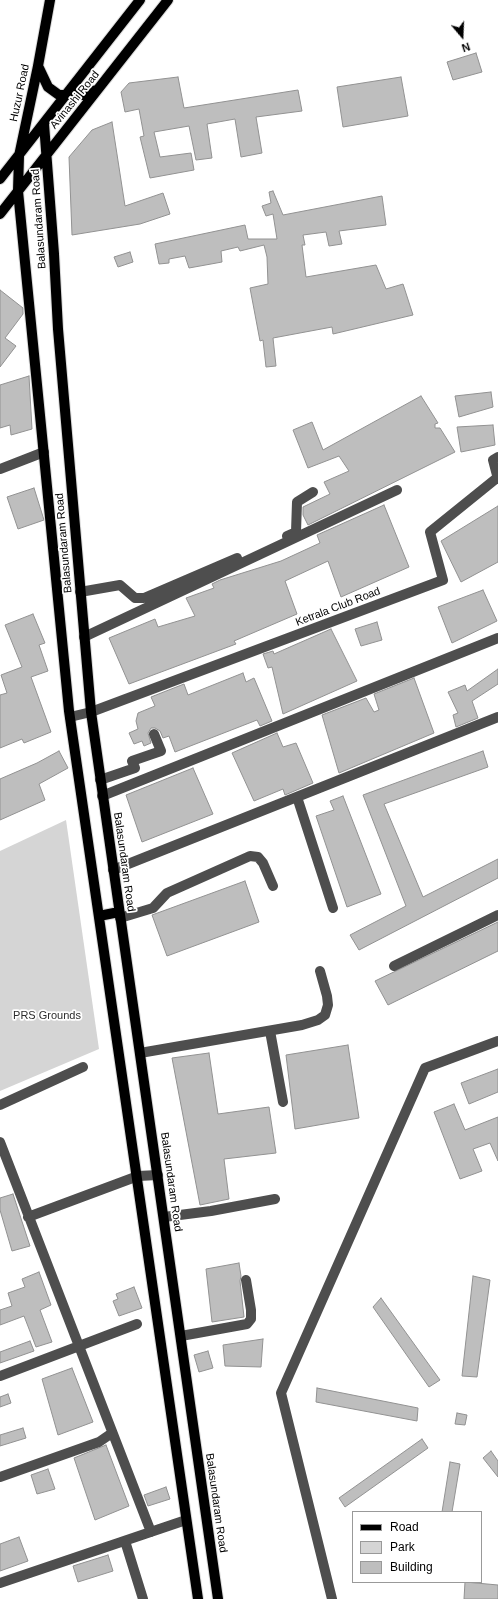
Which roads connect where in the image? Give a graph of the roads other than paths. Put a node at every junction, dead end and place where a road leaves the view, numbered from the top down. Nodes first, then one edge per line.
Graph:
1 (50, 0) edge
2 (140, 0) edge
3 (168, 0) edge
4 (38, 66) junction
5 (100, 88) junction
6 (66, 96) junction
7 (44, 124) junction
8 (46, 154) junction
9 (19, 156) junction
10 (0, 179) edge
11 (18, 191) junction
12 (0, 214) edge
13 (44, 452) junction
14 (498, 458) edge
15 (0, 469) edge
16 (498, 479) edge
17 (397, 490) dead end
18 (313, 492) dead end
19 (80, 592) junction
20 (84, 637) junction
21 (498, 638) edge
22 (91, 712) junction
23 (70, 717) junction
24 (498, 717) edge
25 (154, 734) dead end
26 (100, 780) junction
27 (102, 796) junction
28 (297, 797) junction
29 (113, 870) junction
30 (273, 886) dead end
31 (333, 908) dead end
32 (120, 915) junction
33 (498, 915) edge
34 (99, 916) junction
35 (394, 966) dead end
36 (320, 971) dead end
37 (270, 1031) junction
38 (498, 1041) edge
39 (140, 1053) junction
40 (83, 1067) dead end
41 (283, 1102) dead end
42 (0, 1105) edge
43 (0, 1142) edge
44 (158, 1175) junction
45 (138, 1176) junction
46 (275, 1199) dead end
47 (164, 1217) junction
48 (28, 1218) junction
49 (246, 1280) dead end
50 (137, 1324) dead end
51 (181, 1336) junction
52 (78, 1345) junction
53 (0, 1376) edge
54 (112, 1433) junction
55 (0, 1477) edge
56 (186, 1520) junction
57 (151, 1532) junction
58 (125, 1541) junction
59 (0, 1583) edge
60 (143, 1599) edge
61 (198, 1599) edge
62 (218, 1599) edge
63 (332, 1599) edge

1 - 4 main road, Huzur Road
2 - 6 main road, Avinashi Road
3 - 5 main road, Avinashi Road
4 - 6 main road
4 - 9 main road, Huzur Road
5 - 6 main road
5 - 8 main road, Avinashi Road
6 - 7 main road, Avinashi Road
7 - 8 main road, Balasundaram Road
7 - 9 main road, Avinashi Road
8 - 11 main road, Avinashi Road
8 - 19 main road, Balasundaram Road
9 - 10 main road, Avinashi Road
9 - 11 main road, Huzur Road
11 - 12 main road, Avinashi Road
11 - 13 main road, Balasundaram Road
13 - 15 street
13 - 23 main road, Balasundaram Road
14 - 16 street, Ketrala Club Road
16 - 22 street, Ketrala Club Road
17 - 20 street
18 - 19 street
19 - 20 main road, Balasundaram Road
20 - 22 main road, Balasundaram Road
21 - 27 street
22 - 23 street
22 - 26 main road, Balasundaram Road
23 - 34 main road, Balasundaram Road
24 - 28 street
25 - 26 street
26 - 27 main road, Balasundaram Road
27 - 29 main road, Balasundaram Road
28 - 29 street
28 - 31 street
29 - 32 main road, Balasundaram Road
30 - 32 street
32 - 34 main road
32 - 39 main road, Balasundaram Road
33 - 35 street
34 - 45 main road, Balasundaram Road
36 - 37 street
37 - 39 street
37 - 41 street
38 - 63 street
39 - 44 main road, Balasundaram Road
40 - 42 street
43 - 48 street
44 - 45 street
44 - 47 main road, Balasundaram Road
45 - 48 street
45 - 56 main road, Balasundaram Road
46 - 47 street
47 - 51 main road, Balasundaram Road
48 - 52 street
49 - 51 street
50 - 52 street
51 - 62 main road, Balasundaram Road
52 - 53 street
52 - 54 street
54 - 55 street
54 - 57 street
56 - 57 street
56 - 61 main road, Balasundaram Road
57 - 58 street
58 - 59 street
58 - 60 street

